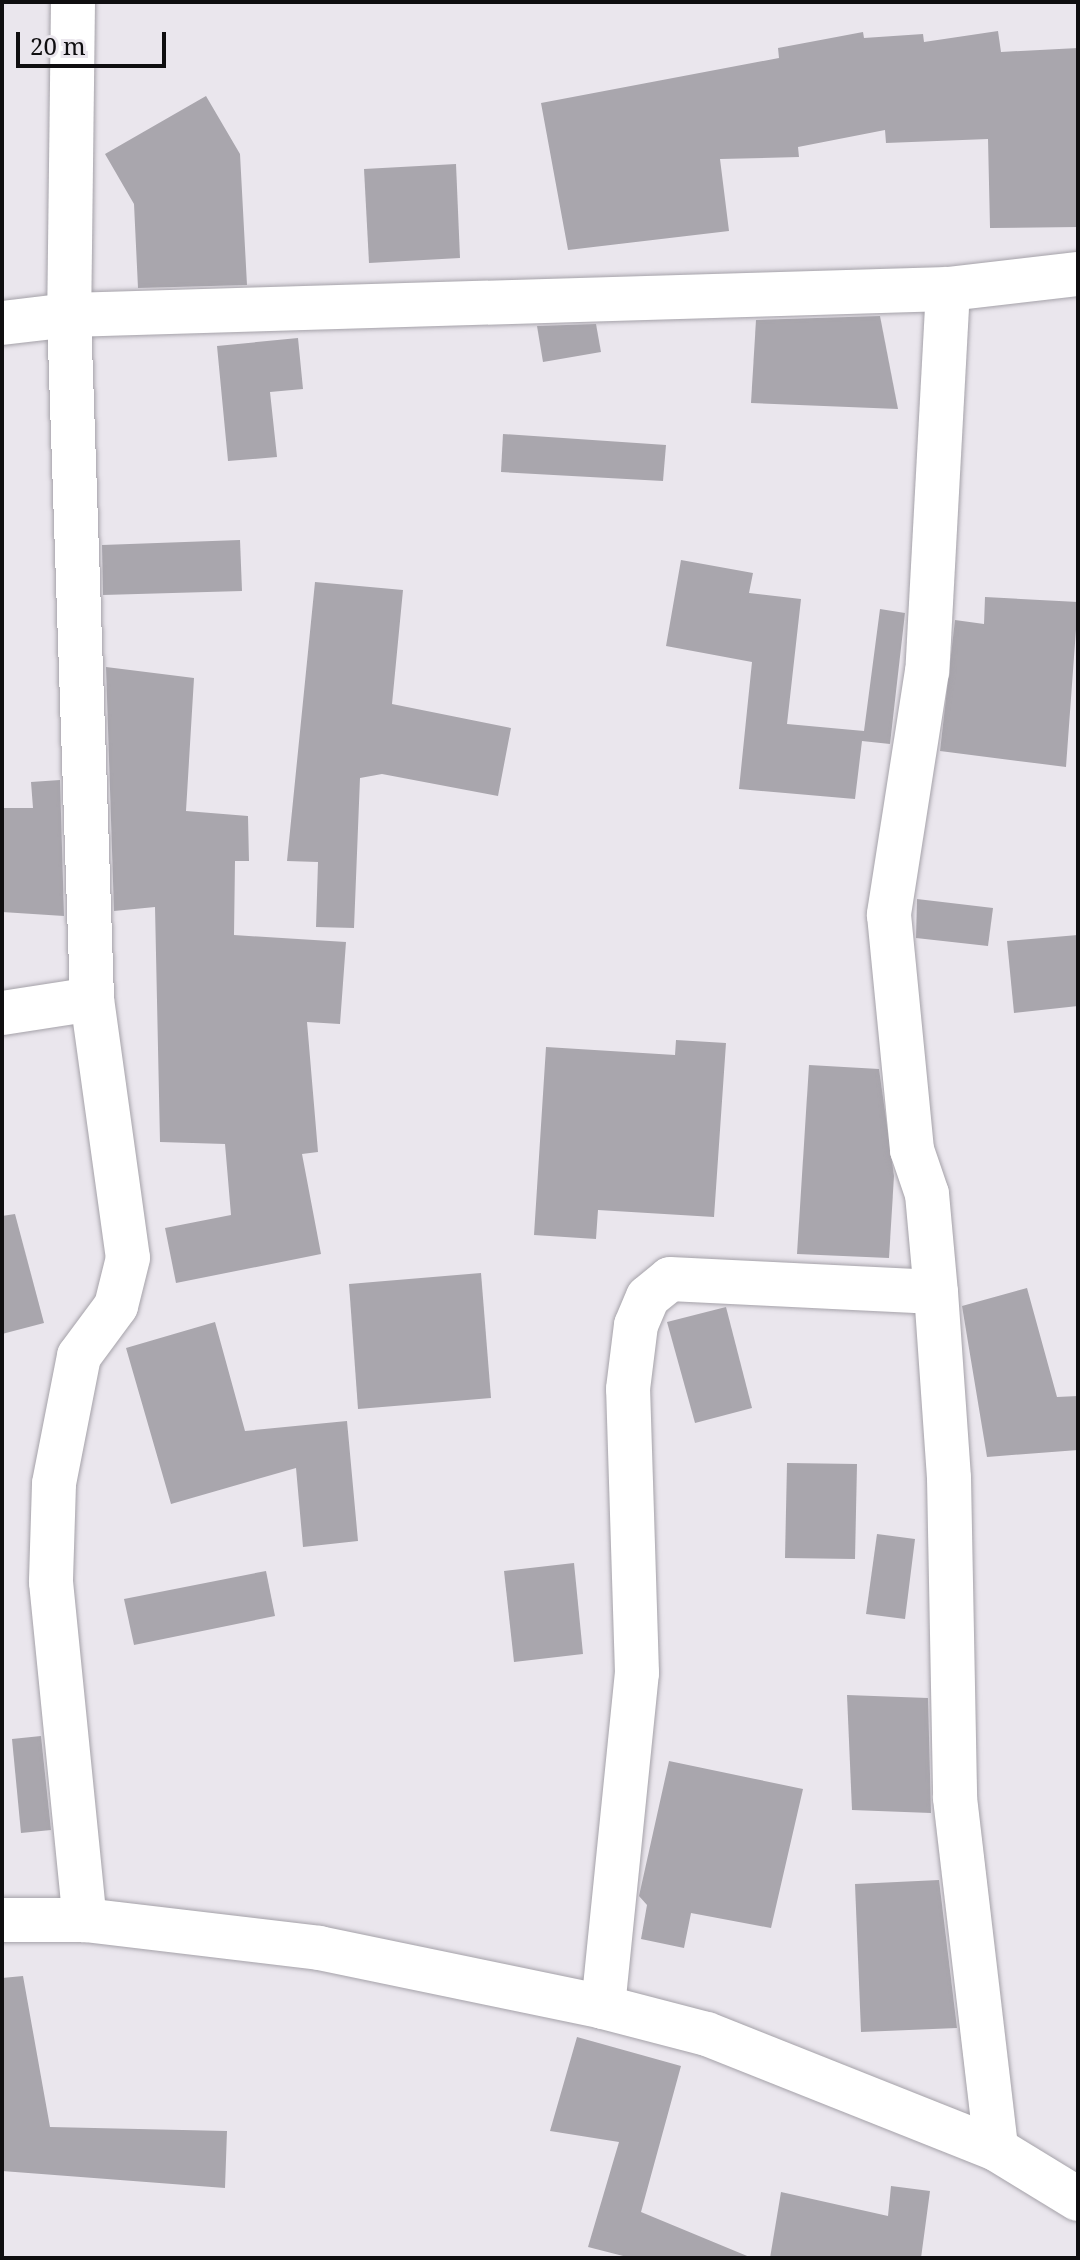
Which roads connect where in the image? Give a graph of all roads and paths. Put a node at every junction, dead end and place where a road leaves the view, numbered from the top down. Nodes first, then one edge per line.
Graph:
1 (73, 2) edge
2 (1078, 274) edge
3 (948, 289) junction
4 (69, 315) junction
5 (2, 323) edge
6 (92, 999) junction
7 (2, 1013) edge
8 (936, 1292) junction
9 (2, 1920) edge
10 (85, 1920) junction
11 (603, 2007) junction
12 (996, 2149) junction
13 (1078, 2199) edge

1 - 4 street
2 - 3 street
3 - 4 street
3 - 8 street
4 - 5 street
4 - 6 street
6 - 7 street
6 - 10 street
8 - 11 street
8 - 12 street
9 - 10 street
10 - 11 street
11 - 12 street
12 - 13 street

